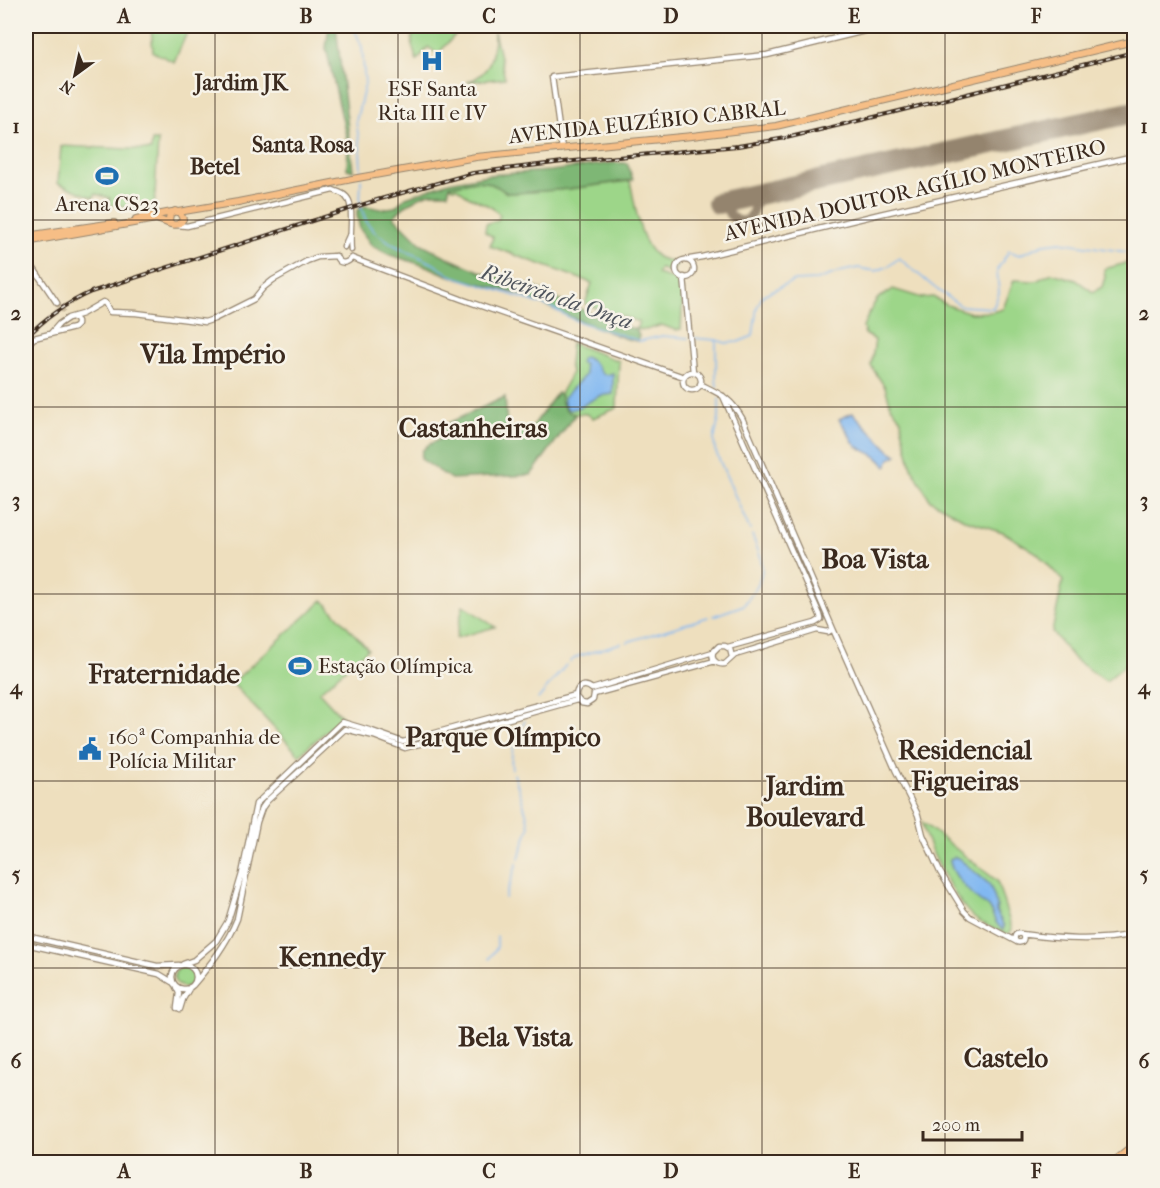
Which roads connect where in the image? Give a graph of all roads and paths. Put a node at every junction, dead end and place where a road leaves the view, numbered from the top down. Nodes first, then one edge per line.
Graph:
1 (885, 26) edge
2 (1134, 41) edge
3 (562, 149) junction
4 (1134, 156) edge
5 (178, 218) junction
6 (198, 223) junction
7 (350, 233) junction
8 (28, 242) edge
9 (344, 247) junction
10 (351, 250) junction
11 (336, 256) junction
12 (702, 257) junction
13 (352, 258) junction
14 (27, 259) edge
15 (684, 260) junction
16 (693, 266) junction
17 (684, 277) junction
18 (57, 303) tunnel mouth
19 (64, 312) tunnel mouth
20 (82, 314) junction
21 (68, 318) junction
22 (78, 323) junction
23 (71, 329) junction
24 (51, 333) junction
25 (26, 346) edge
26 (693, 372) junction
27 (684, 377) junction
28 (700, 384) junction
29 (723, 396) junction
30 (828, 616) junction
31 (820, 620) junction
32 (833, 629) junction
33 (821, 630) junction
34 (728, 647) junction
35 (713, 652) junction
36 (732, 657) junction
37 (715, 661) junction
38 (593, 692) junction
39 (576, 697) junction
40 (1019, 934) junction
41 (1134, 934) edge
42 (26, 936) edge
43 (1032, 936) junction
44 (1007, 937) junction
45 (1019, 943) junction
46 (26, 944) edge
47 (181, 965) junction
48 (173, 983) junction
49 (191, 986) junction
50 (1134, 1146) edge
51 (1114, 1162) edge

1 - 3 street
2 - 3 main road, AVENIDA EUZÉBIO CABRAL
3 - 5 main road, AVENIDA EUZÉBIO CABRAL
4 - 12 street, AVENIDA DOUTOR AGÍLIO MONTEIRO
5 - 6 street
5 - 6 street
5 - 8 main road
5 - 8 main road
6 - 7 street
7 - 9 street
7 - 10 street
8 - 14 street
9 - 10 street
9 - 11 street
10 - 13 street
11 - 13 street
11 - 20 street
12 - 15 street, AVENIDA DOUTOR AGÍLIO MONTEIRO
12 - 16 street, AVENIDA DOUTOR AGÍLIO MONTEIRO
13 - 27 street
14 - 18 street
15 - 16 street
15 - 17 street
16 - 17 street, AVENIDA DOUTOR AGÍLIO MONTEIRO
17 - 26 street
19 - 21 street
20 - 21 street
20 - 22 street
21 - 22 street
21 - 23 street
21 - 24 street
22 - 23 street
23 - 24 street
24 - 25 street
26 - 27 street
26 - 28 street
27 - 28 street
28 - 29 street
29 - 30 street
29 - 31 street
30 - 31 street
30 - 32 street
31 - 33 street
31 - 34 street
32 - 33 street
32 - 44 street
33 - 36 street
34 - 35 street
34 - 36 street
35 - 37 street
35 - 38 street
36 - 37 street
37 - 38 street
38 - 39 street
38 - 39 street
39 - 47 street
39 - 49 street
40 - 43 street
40 - 44 street
40 - 45 street
41 - 43 street
42 - 47 street
43 - 45 street
44 - 45 street
46 - 48 street
47 - 48 street
47 - 49 street
48 - 49 street
48 - 49 street
50 - 51 highway

